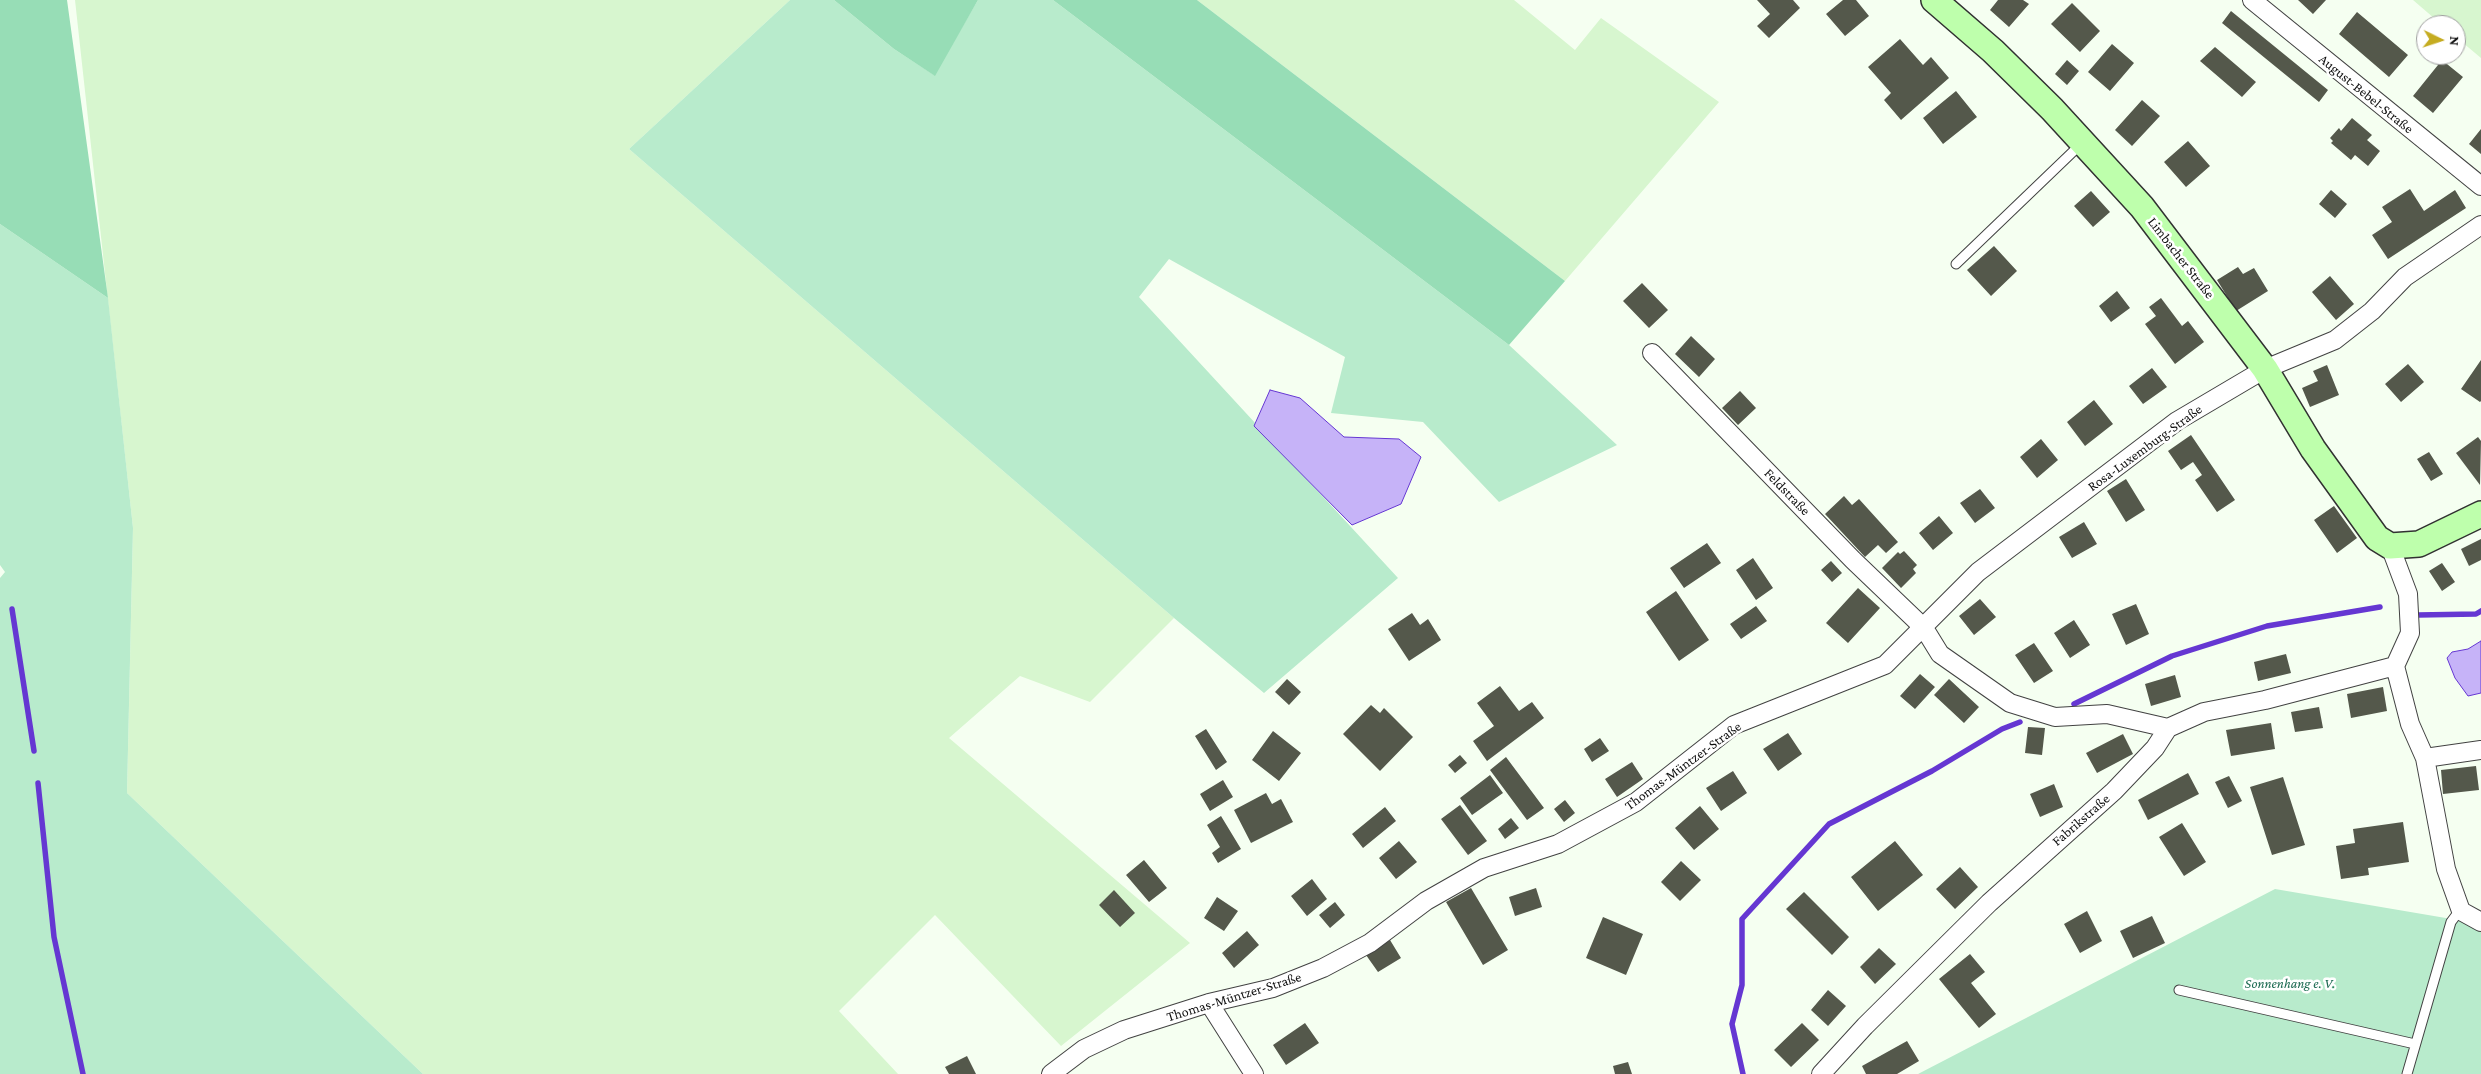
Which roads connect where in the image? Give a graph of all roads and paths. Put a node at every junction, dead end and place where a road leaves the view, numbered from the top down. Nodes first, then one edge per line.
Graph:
1 (1934, 0) edge
2 (2252, 0) edge
3 (2083, 143) junction
4 (2481, 186) edge
5 (2481, 225) edge
6 (1956, 264) dead end
7 (1652, 354) dead end
8 (2266, 368) junction
9 (2481, 514) edge
10 (2390, 546) junction
11 (1924, 628) junction
12 (2395, 666) junction
13 (2168, 728) junction
14 (2481, 750) edge
15 (2425, 758) junction
16 (2460, 910) junction
17 (2481, 922) edge
18 (2179, 990) dead end
19 (1209, 1004) junction
20 (2415, 1044) junction
21 (1051, 1074) edge
22 (1254, 1074) edge
23 (1821, 1074) edge
24 (2406, 1074) edge

1 - 3 street, Limbacher Straße
2 - 4 street, August-Bebel-Straße
3 - 6 lane
3 - 8 street, Limbacher Straße
5 - 8 street, Rosa-Luxemburg-Straße
7 - 11 street, Feldstraße
8 - 10 street, Limbacher Straße
8 - 11 street, Rosa-Luxemburg-Straße
9 - 10 street
10 - 12 street
11 - 13 street
11 - 19 street, Thomas-Müntzer-Straße
12 - 13 street
12 - 15 street
13 - 23 street, Fabrikstraße
14 - 15 street
15 - 16 street
16 - 17 street
16 - 20 lane
18 - 20 lane
19 - 21 street, Thomas-Müntzer-Straße
19 - 22 street
20 - 24 lane

